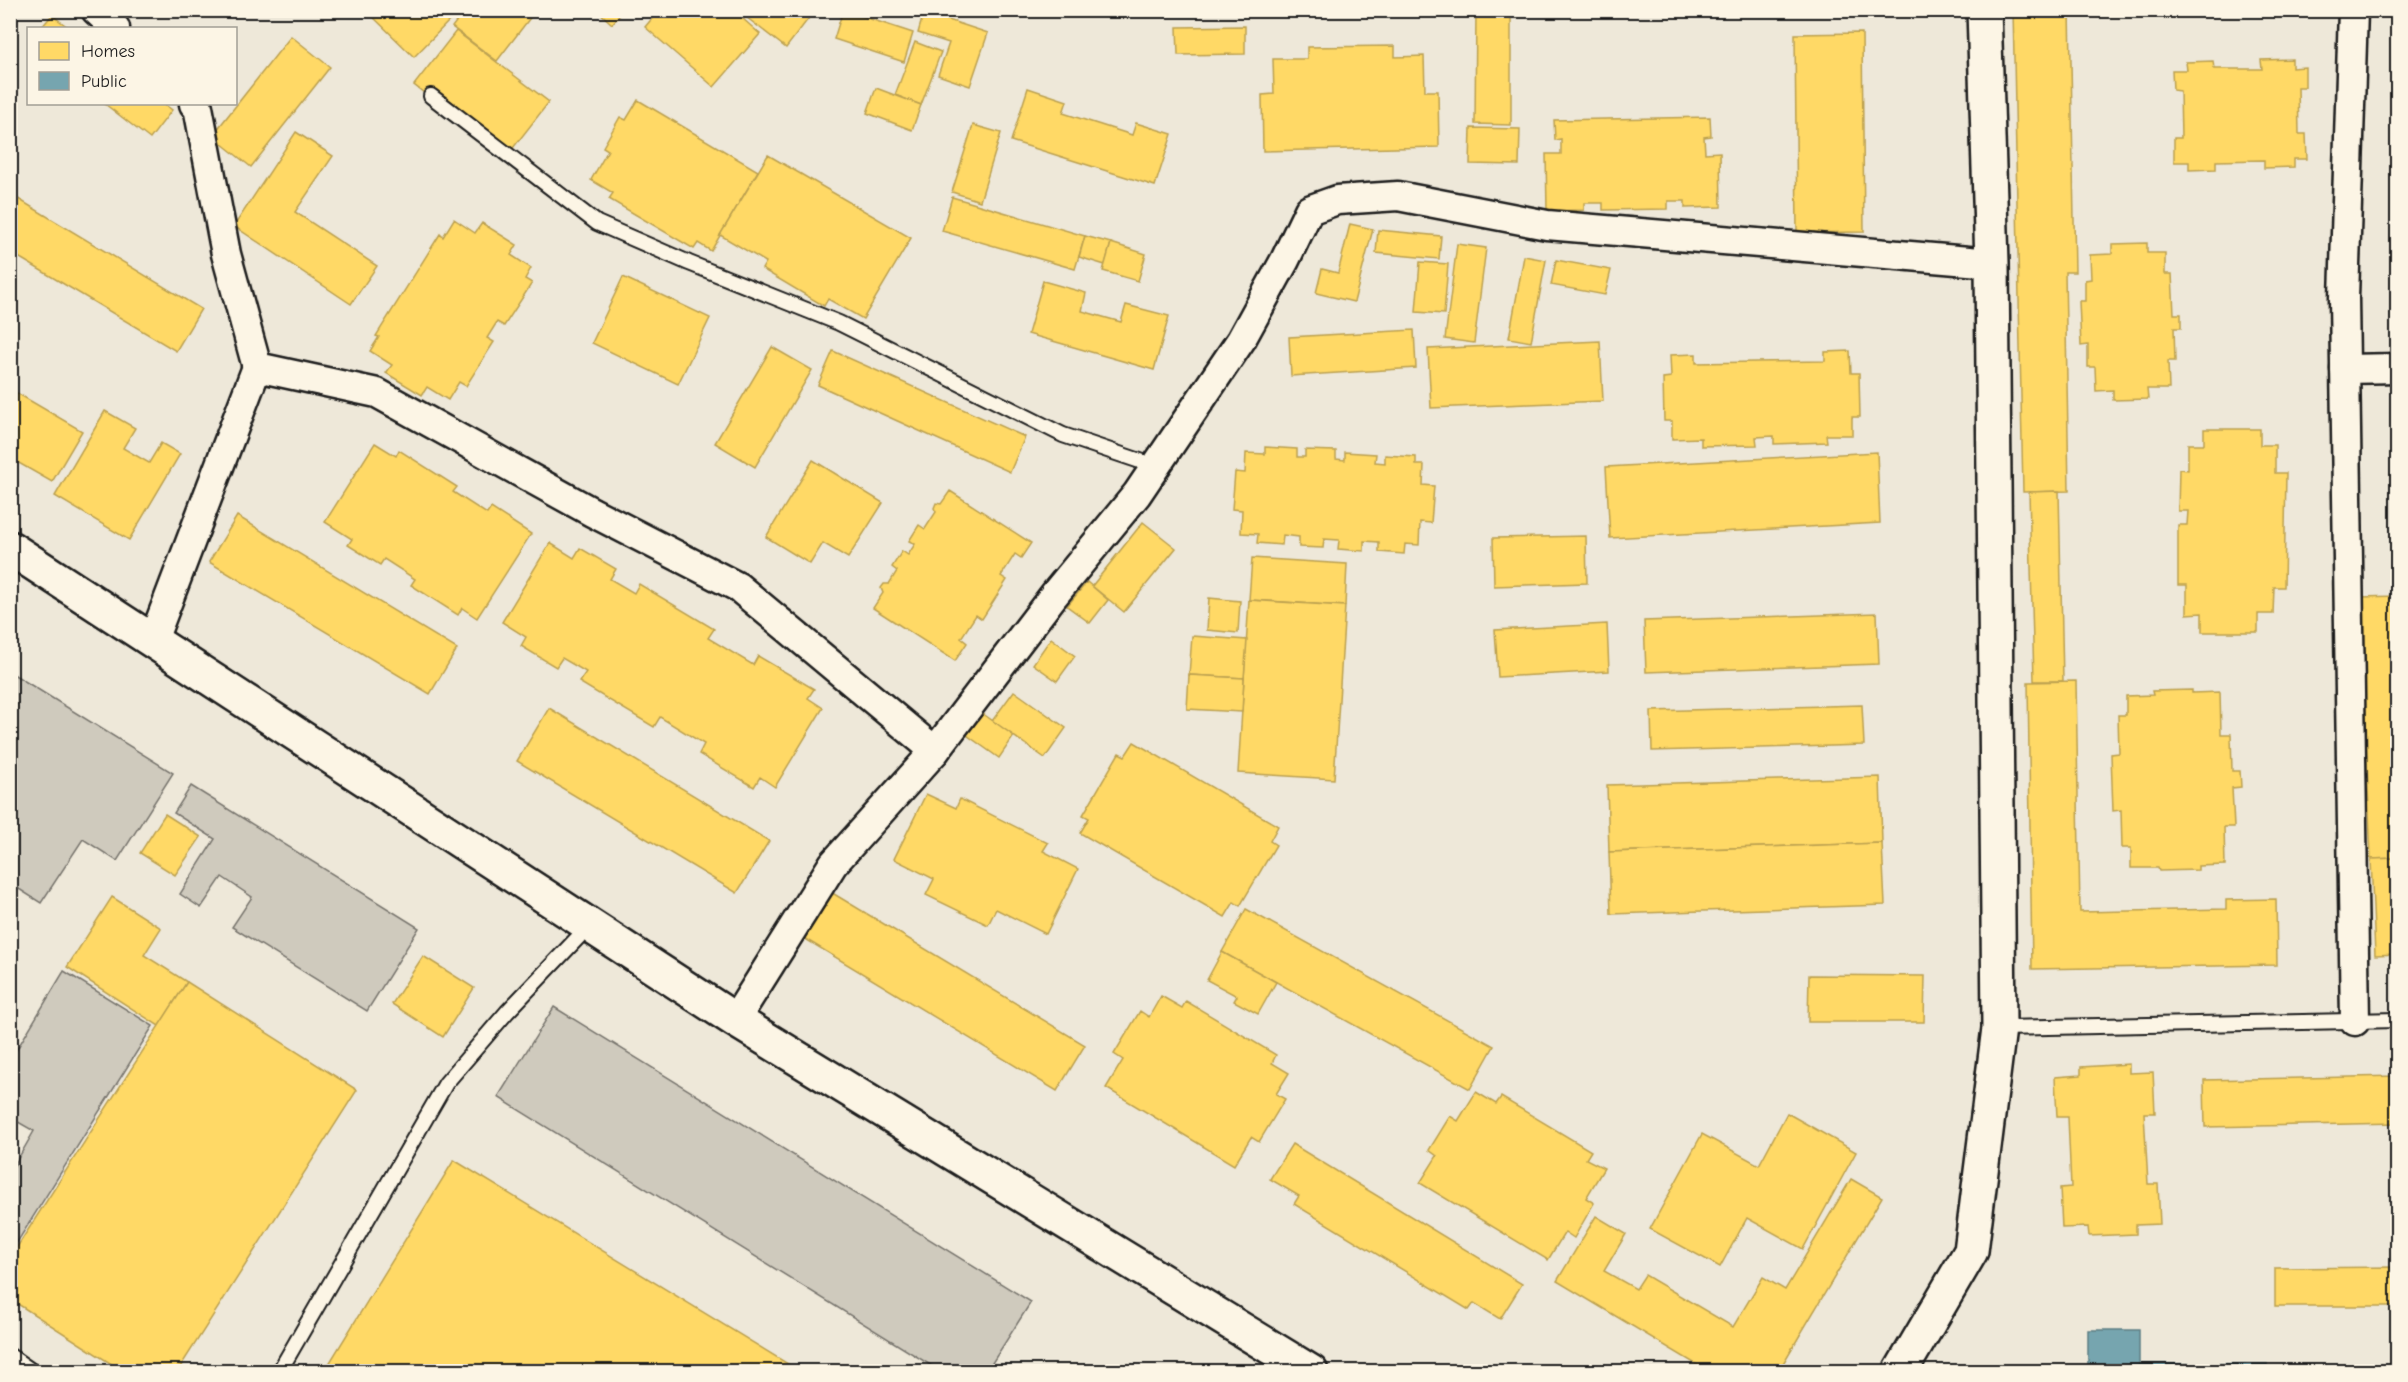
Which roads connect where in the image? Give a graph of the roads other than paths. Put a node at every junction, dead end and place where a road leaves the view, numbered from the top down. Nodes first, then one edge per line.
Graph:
1 (96, 10) edge
2 (1984, 10) edge
3 (2353, 10) edge
4 (114, 27) edge
5 (431, 96) dead end
6 (195, 105) edge
7 (1992, 263) junction
8 (256, 367) junction
9 (2397, 368) edge
10 (2345, 369) junction
11 (1155, 466) junction
12 (10, 548) edge
13 (153, 640) junction
14 (935, 751) junction
15 (589, 926) junction
16 (735, 1020) junction
17 (2397, 1020) edge
18 (2355, 1021) junction
19 (1999, 1028) junction
20 (10, 1356) edge
21 (33, 1371) edge
22 (279, 1371) edge
23 (1311, 1371) edge
24 (1900, 1371) edge

1 - 4 street
2 - 7 main road
3 - 10 street
5 - 11 lane
6 - 8 street
7 - 11 street
7 - 19 main road
8 - 13 street
8 - 14 street
9 - 10 street
10 - 18 street
11 - 14 street
12 - 13 main road
13 - 15 main road
14 - 16 street
15 - 16 main road
15 - 22 lane
16 - 23 main road
17 - 18 lane
18 - 19 lane
19 - 24 main road
20 - 21 lane

